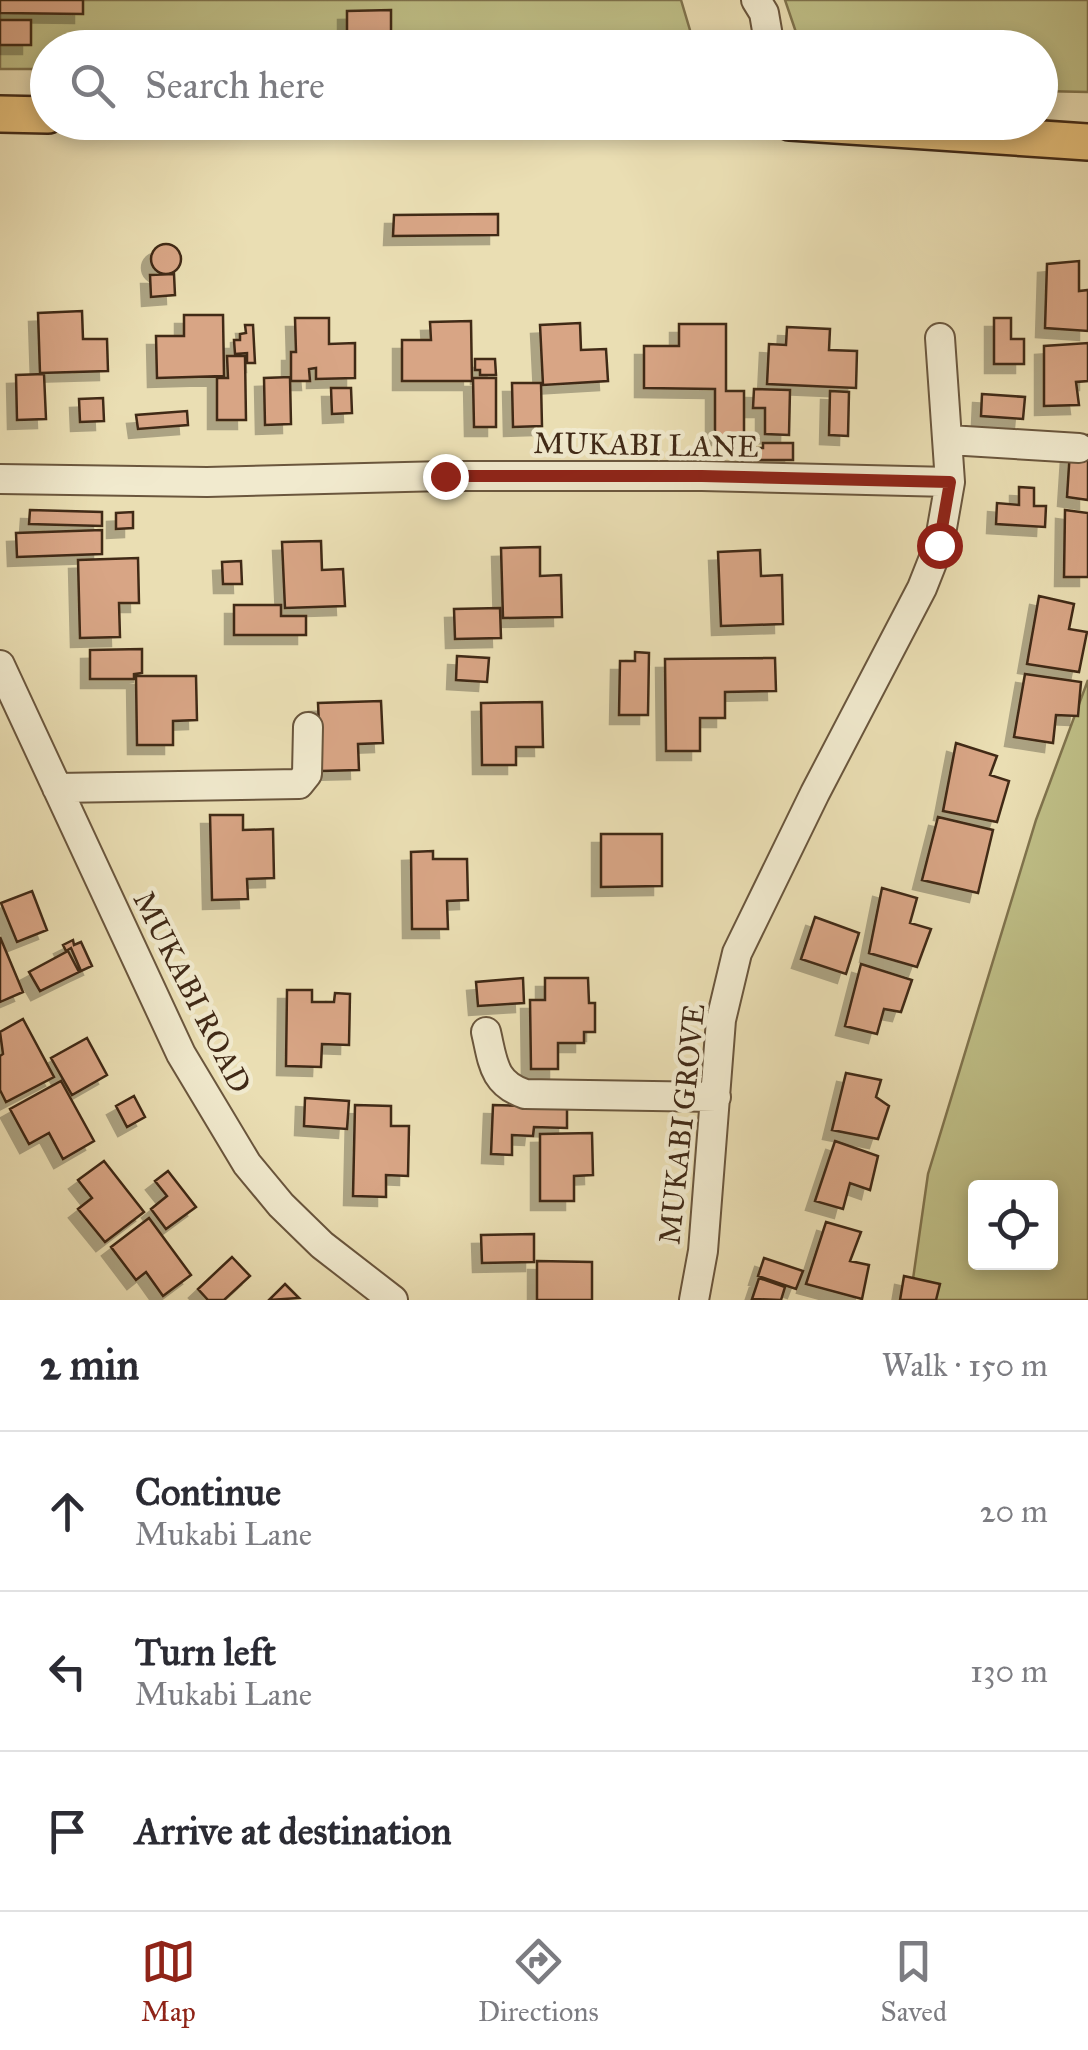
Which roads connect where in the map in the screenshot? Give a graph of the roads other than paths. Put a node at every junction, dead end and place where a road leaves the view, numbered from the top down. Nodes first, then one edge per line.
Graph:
1 (756, 0) edge
2 (767, 30) edge
3 (0, 114) edge
4 (30, 115) edge
5 (1058, 140) edge
6 (1088, 142) edge
7 (940, 338) dead end
8 (948, 440) junction
9 (1079, 448) dead end
10 (0, 479) edge
11 (950, 482) junction
12 (0, 665) edge
13 (308, 727) dead end
14 (57, 788) junction
15 (486, 1032) dead end
16 (716, 1098) junction
17 (393, 1300) edge
18 (694, 1300) edge

1 - 2 street
3 - 4 main road
5 - 6 main road
7 - 8 street
8 - 9 street
8 - 11 street
10 - 11 street, MUKABI LANE
11 - 16 street, MUKABI GROVE
12 - 14 street, MUKABI ROAD
13 - 14 street
14 - 17 street, MUKABI ROAD
15 - 16 street
16 - 18 street, MUKABI GROVE

